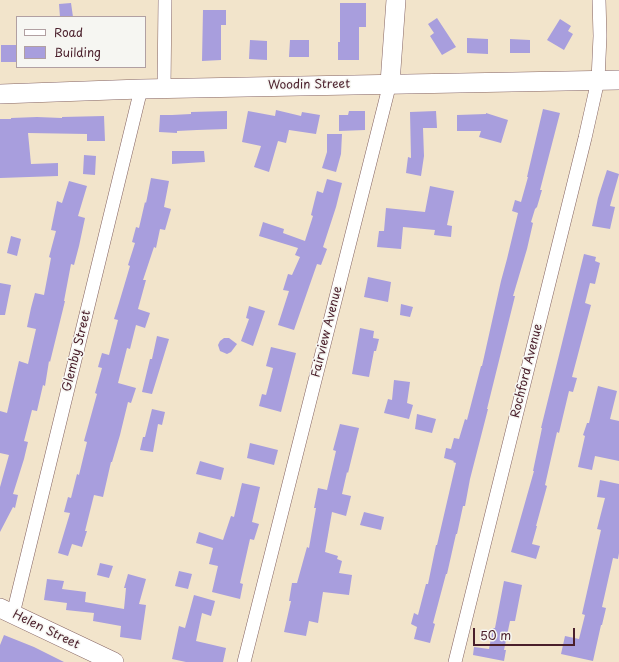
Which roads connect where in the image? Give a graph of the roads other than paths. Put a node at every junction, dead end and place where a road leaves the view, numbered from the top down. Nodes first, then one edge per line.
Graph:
1 (165, 0) edge
2 (396, 0) edge
3 (599, 0) edge
4 (598, 80) junction
5 (619, 80) edge
6 (390, 84) junction
7 (141, 89) junction
8 (164, 89) junction
9 (0, 94) edge
10 (6, 611) edge
11 (114, 662) edge
12 (244, 662) edge
13 (455, 662) edge

1 - 8 street
2 - 6 main road, Fairview Avenue
3 - 4 street, Rochford Avenue
4 - 5 main road, Woodin Street
4 - 6 main road, Woodin Street
4 - 13 street, Rochford Avenue
6 - 8 main road, Woodin Street
6 - 12 street, Fairview Avenue
7 - 8 main road, Woodin Street
7 - 9 main road, Woodin Street
7 - 10 street, Glemby Street
10 - 11 main road, Helen Street

